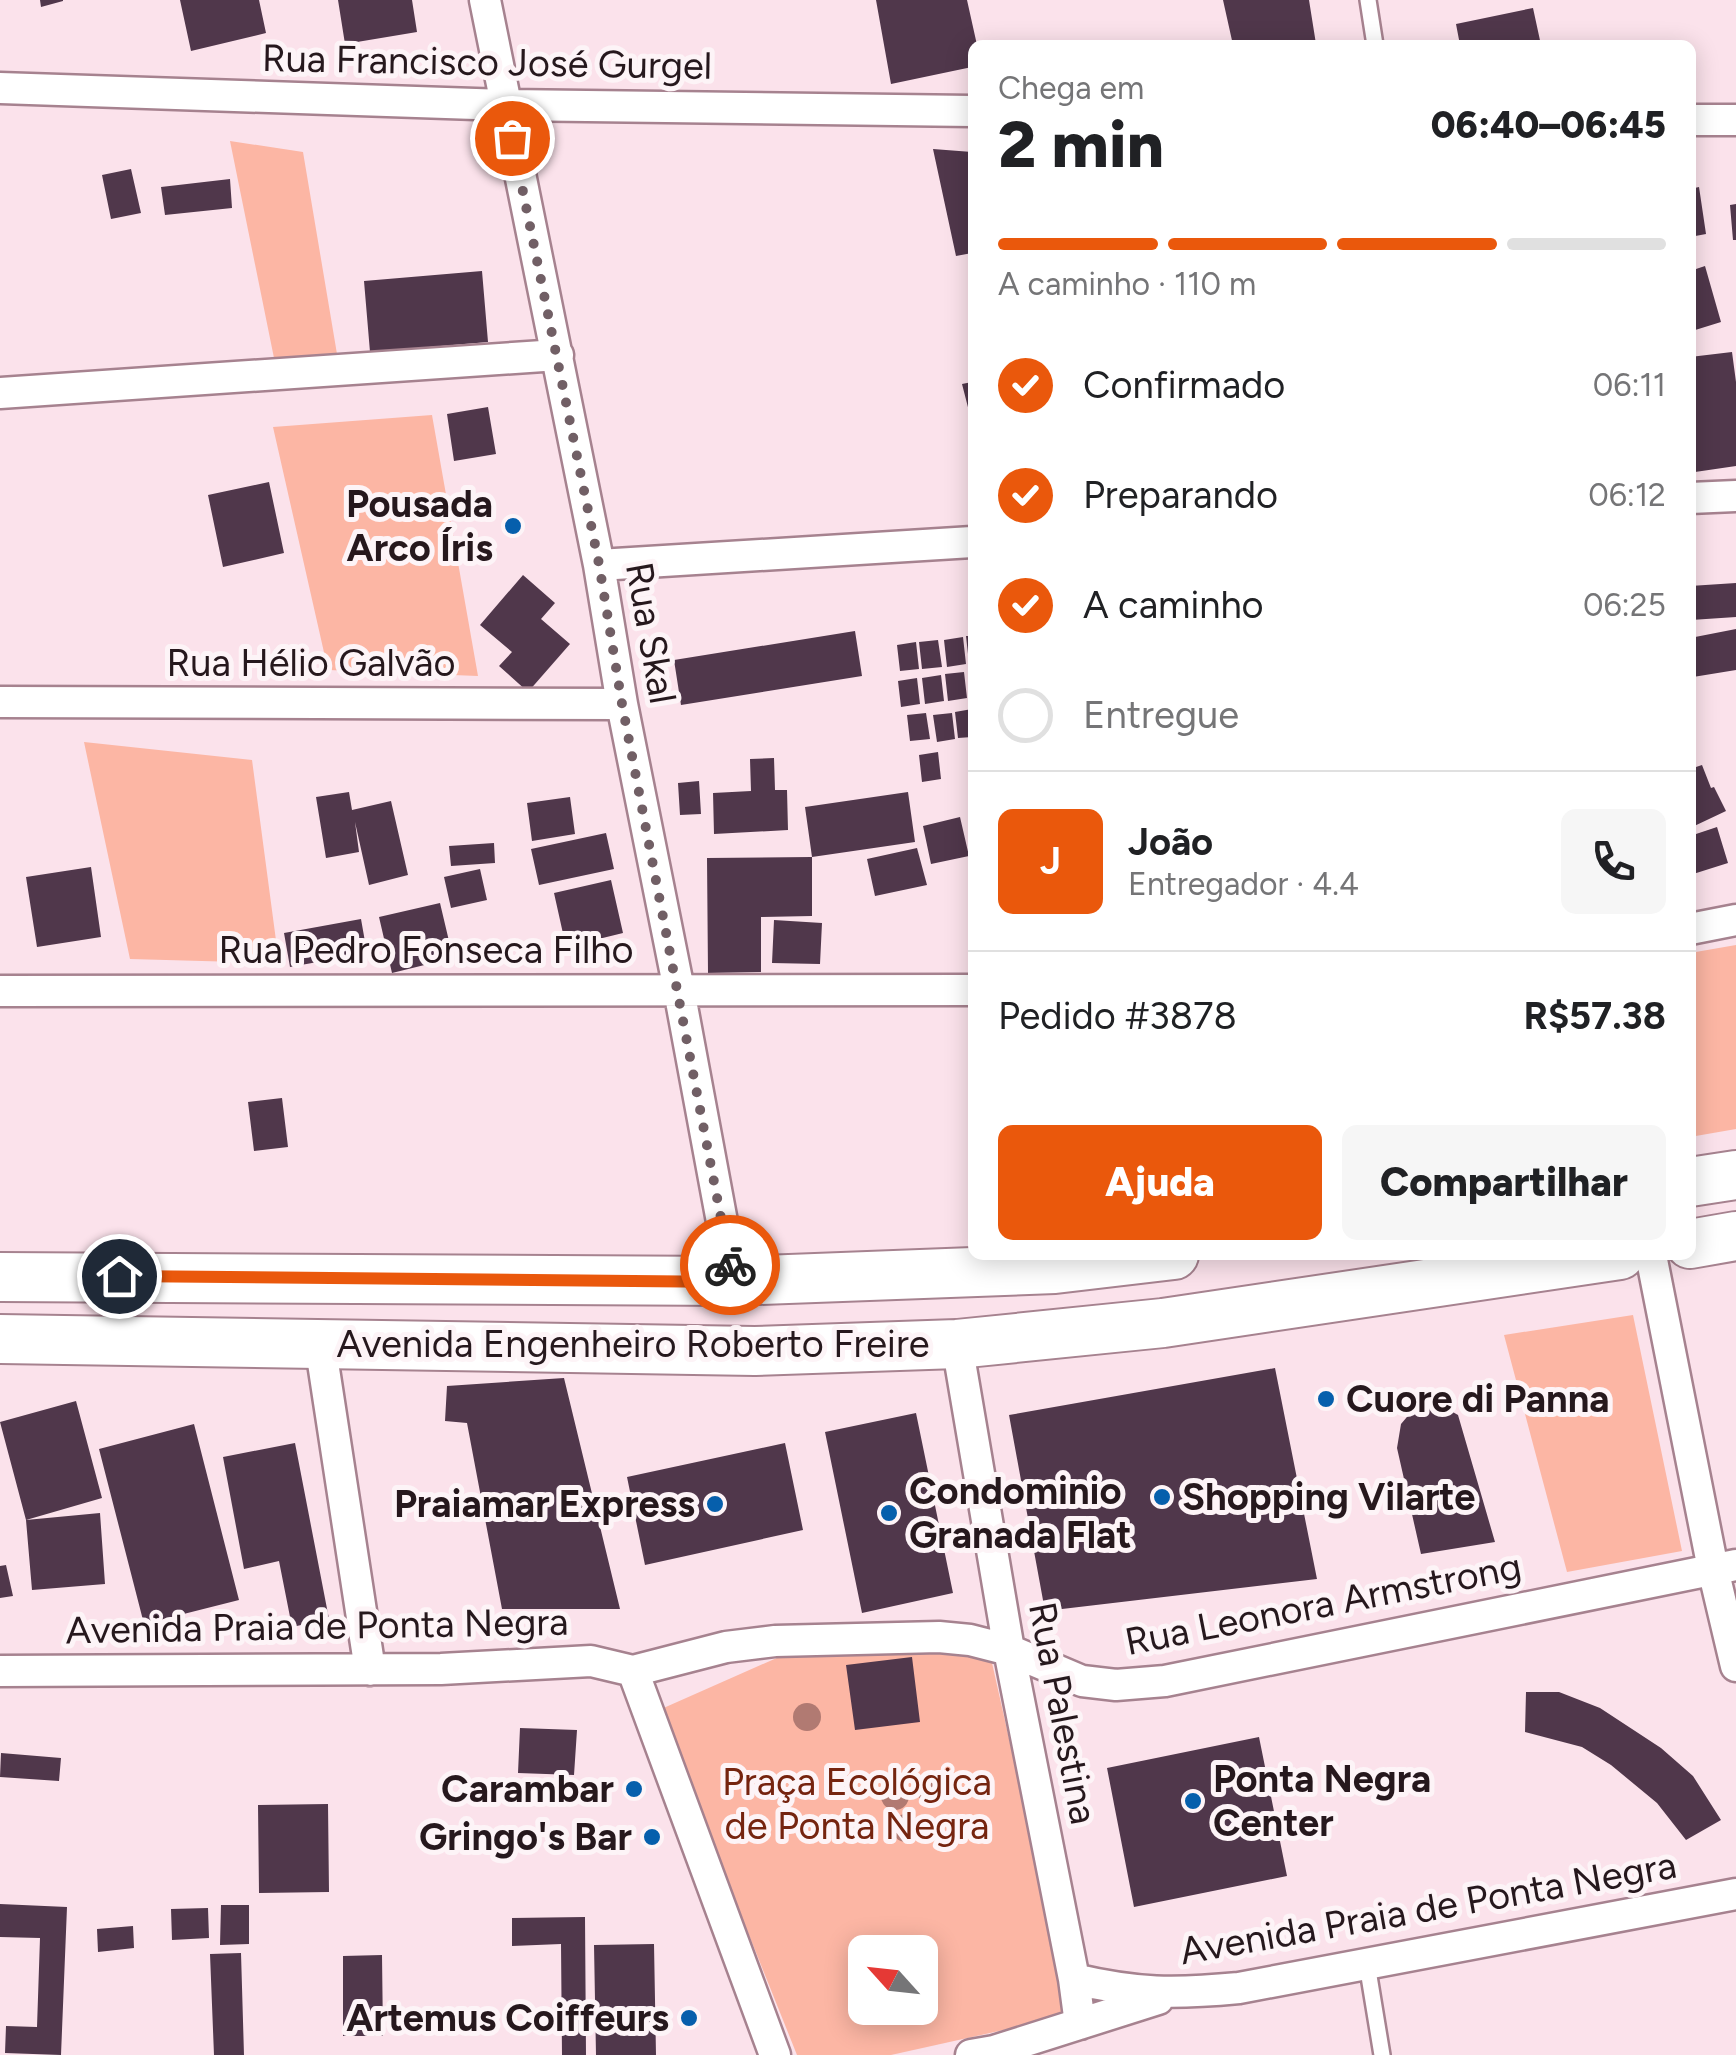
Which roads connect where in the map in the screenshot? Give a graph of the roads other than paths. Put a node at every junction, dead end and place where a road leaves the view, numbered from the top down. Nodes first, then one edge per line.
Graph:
1 (485, 0) edge
2 (1368, 0) edge
3 (1374, 40) edge
4 (0, 88) edge
5 (505, 106) junction
6 (968, 111) edge
7 (1696, 120) edge
8 (1736, 120) edge
9 (558, 355) junction
10 (0, 392) edge
11 (1736, 496) edge
12 (1696, 498) edge
13 (968, 542) edge
14 (599, 564) junction
15 (0, 702) edge
16 (622, 704) junction
17 (1736, 920) edge
18 (1696, 928) edge
19 (679, 990) junction
20 (968, 990) edge
21 (0, 991) edge
22 (1736, 1175) edge
23 (1696, 1181) edge
24 (1736, 1236) edge
25 (1696, 1243) edge
26 (1132, 1260) edge
27 (1586, 1260) edge
28 (1652, 1260) edge
29 (0, 1277) edge
30 (733, 1282) junction
31 (0, 1338) edge
32 (320, 1343) junction
33 (957, 1344) junction
34 (1724, 1567) edge
35 (1010, 1650) junction
36 (1736, 1666) edge
37 (370, 1670) junction
38 (0, 1671) edge
39 (634, 1671) junction
40 (1736, 1894) edge
41 (1367, 1964) junction
42 (1074, 1979) junction
43 (1170, 1995) junction
44 (1080, 2024) junction
45 (775, 2055) edge
46 (970, 2055) edge
47 (1382, 2055) edge

1 - 5 street, Rua Skal
2 - 3 lane
4 - 5 street, Rua Francisco José Gurgel
5 - 6 street, Rua Francisco José Gurgel
5 - 9 street, Rua Skal
7 - 8 street
9 - 10 street
9 - 14 street, Rua Skal
11 - 12 street
13 - 14 street
14 - 16 street, Rua Skal
15 - 16 street, Rua Hélio Galvão
16 - 19 street, Rua Skal
17 - 18 street
19 - 20 street, Rua Pedro Fonseca Filho
19 - 21 street, Rua Pedro Fonseca Filho
19 - 30 street, Rua Skal
22 - 23 main road
24 - 25 main road
26 - 30 main road, Avenida Engenheiro Roberto Freire
27 - 33 main road, Avenida Engenheiro Roberto Freire
28 - 34 street
29 - 30 main road, Avenida Engenheiro Roberto Freire
31 - 32 main road, Avenida Engenheiro Roberto Freire
32 - 33 main road, Avenida Engenheiro Roberto Freire
32 - 37 street
33 - 35 street, Rua Palestina
34 - 35 street, Rua Leonora Armstrong
34 - 36 street
35 - 39 street, Rua Leonora Armstrong
35 - 42 street, Rua Palestina
37 - 38 street, Avenida Praia de Ponta Negra
37 - 39 street, Avenida Praia de Ponta Negra
39 - 45 street
40 - 41 street, Avenida Praia de Ponta Negra
41 - 43 street, Avenida Praia de Ponta Negra
41 - 47 lane
42 - 43 street, Avenida Praia de Ponta Negra
42 - 44 street, Rua Palestina
43 - 44 street
44 - 46 street

